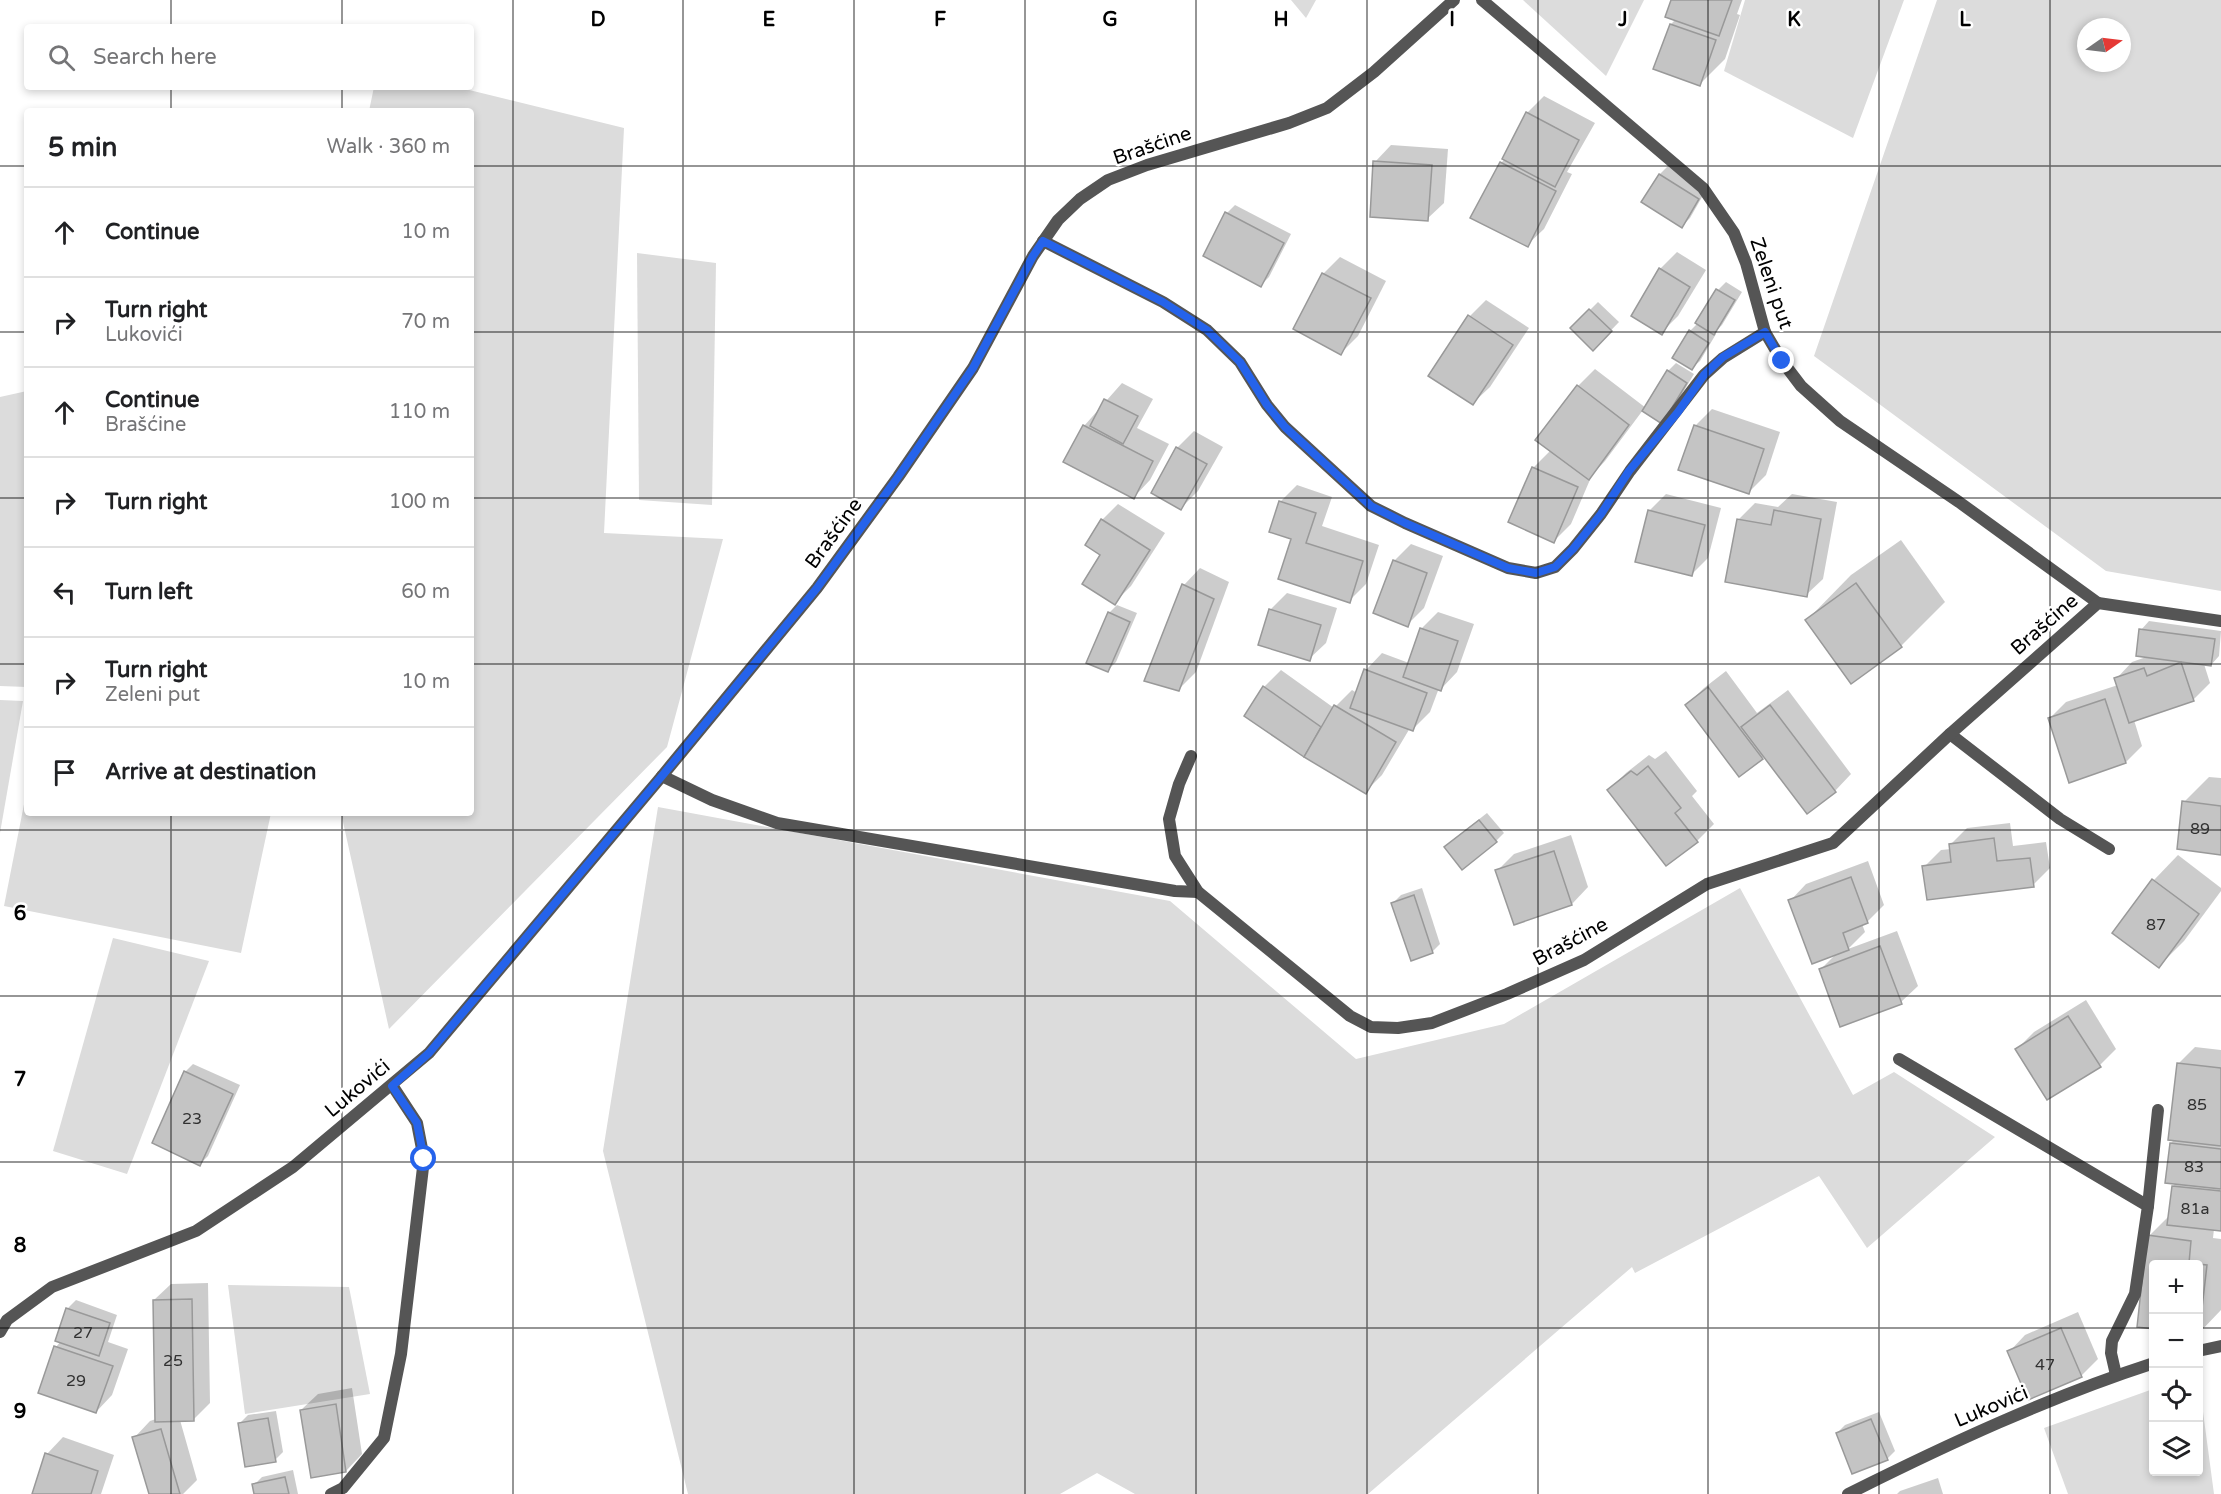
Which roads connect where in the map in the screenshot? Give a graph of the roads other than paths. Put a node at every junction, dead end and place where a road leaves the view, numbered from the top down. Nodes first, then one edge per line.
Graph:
1 (1454, 0) edge
2 (1482, 0) edge
3 (1043, 241) junction
4 (1765, 332) junction
5 (2098, 603) junction
6 (2221, 621) edge
7 (1950, 734) junction
8 (1191, 756) dead end
9 (662, 776) junction
10 (2109, 849) dead end
11 (1198, 892) junction
12 (1899, 1059) dead end
13 (392, 1086) junction
14 (2158, 1110) dead end
15 (2148, 1206) junction
16 (0, 1332) edge
17 (2221, 1346) edge
18 (2203, 1349) edge
19 (2149, 1365) edge
20 (2115, 1375) junction
21 (331, 1494) edge
22 (1848, 1494) edge

1 - 3 street, Brašćine
2 - 4 street, Zeleni put
3 - 4 street
3 - 9 street, Brašćine
4 - 5 street, Zeleni put
5 - 6 street, Brašćine
5 - 7 street, Brašćine
7 - 10 street
7 - 11 street, Brašćine
8 - 11 street, Brašćine
9 - 11 street
9 - 13 street, Lukovići
12 - 15 street
13 - 16 street, Lukovići
13 - 21 street
14 - 15 street
15 - 20 street
17 - 18 street
19 - 20 street, Lukovići
20 - 22 street, Lukovići

